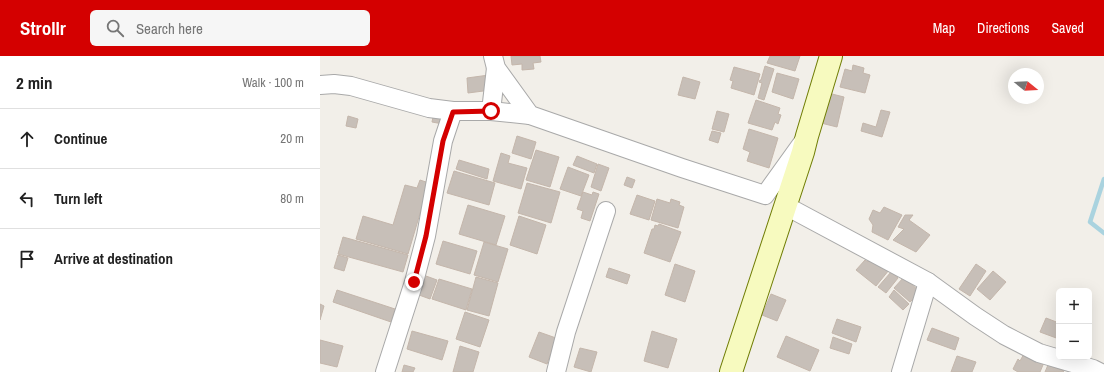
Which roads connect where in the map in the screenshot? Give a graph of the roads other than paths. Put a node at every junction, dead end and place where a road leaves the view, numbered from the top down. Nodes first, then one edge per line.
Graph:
1 (830, 56) edge
2 (495, 62) edge
3 (320, 85) edge
4 (491, 111) junction
5 (453, 112) junction
6 (530, 115) junction
7 (807, 136) junction
8 (786, 206) junction
9 (606, 211) dead end
10 (928, 282) junction
11 (385, 372) edge
12 (556, 372) edge
13 (731, 372) edge
14 (901, 372) edge
15 (1099, 372) edge

1 - 7 street
2 - 4 street
2 - 6 street
3 - 5 street
4 - 5 street
4 - 6 street
5 - 11 street
6 - 7 street
7 - 8 street
8 - 10 street
8 - 13 street
9 - 12 street
10 - 14 street
10 - 15 street

